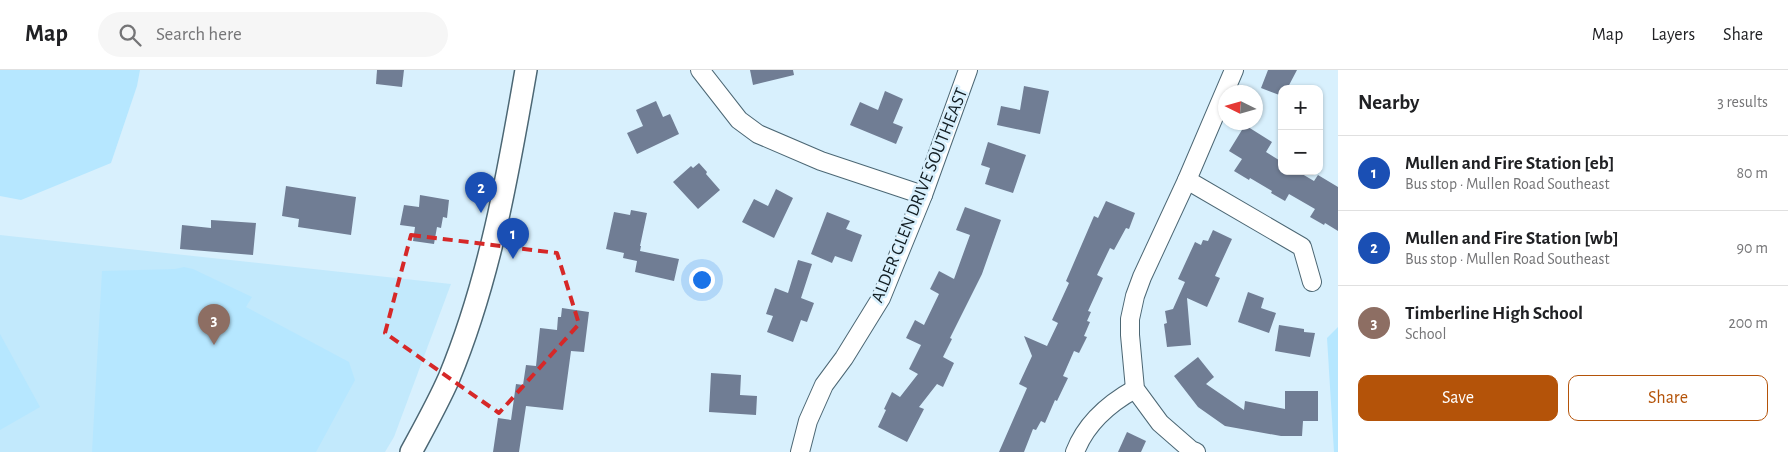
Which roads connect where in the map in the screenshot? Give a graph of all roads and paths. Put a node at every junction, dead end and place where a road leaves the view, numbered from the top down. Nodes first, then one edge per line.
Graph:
1 (526, 70) edge
2 (700, 70) edge
3 (968, 70) edge
4 (1234, 70) edge
5 (1187, 180) junction
6 (923, 195) junction
7 (1312, 282) dead end
8 (1135, 389) junction
9 (411, 452) edge
10 (800, 452) edge
11 (1075, 452) edge
12 (1196, 452) edge

1 - 9 street
2 - 6 street
3 - 6 street, ALDER GLEN DRIVE SOUTHEAST
4 - 5 street
5 - 7 street
5 - 8 street
6 - 10 street, ALDER GLEN DRIVE SOUTHEAST
8 - 11 street
8 - 12 street

